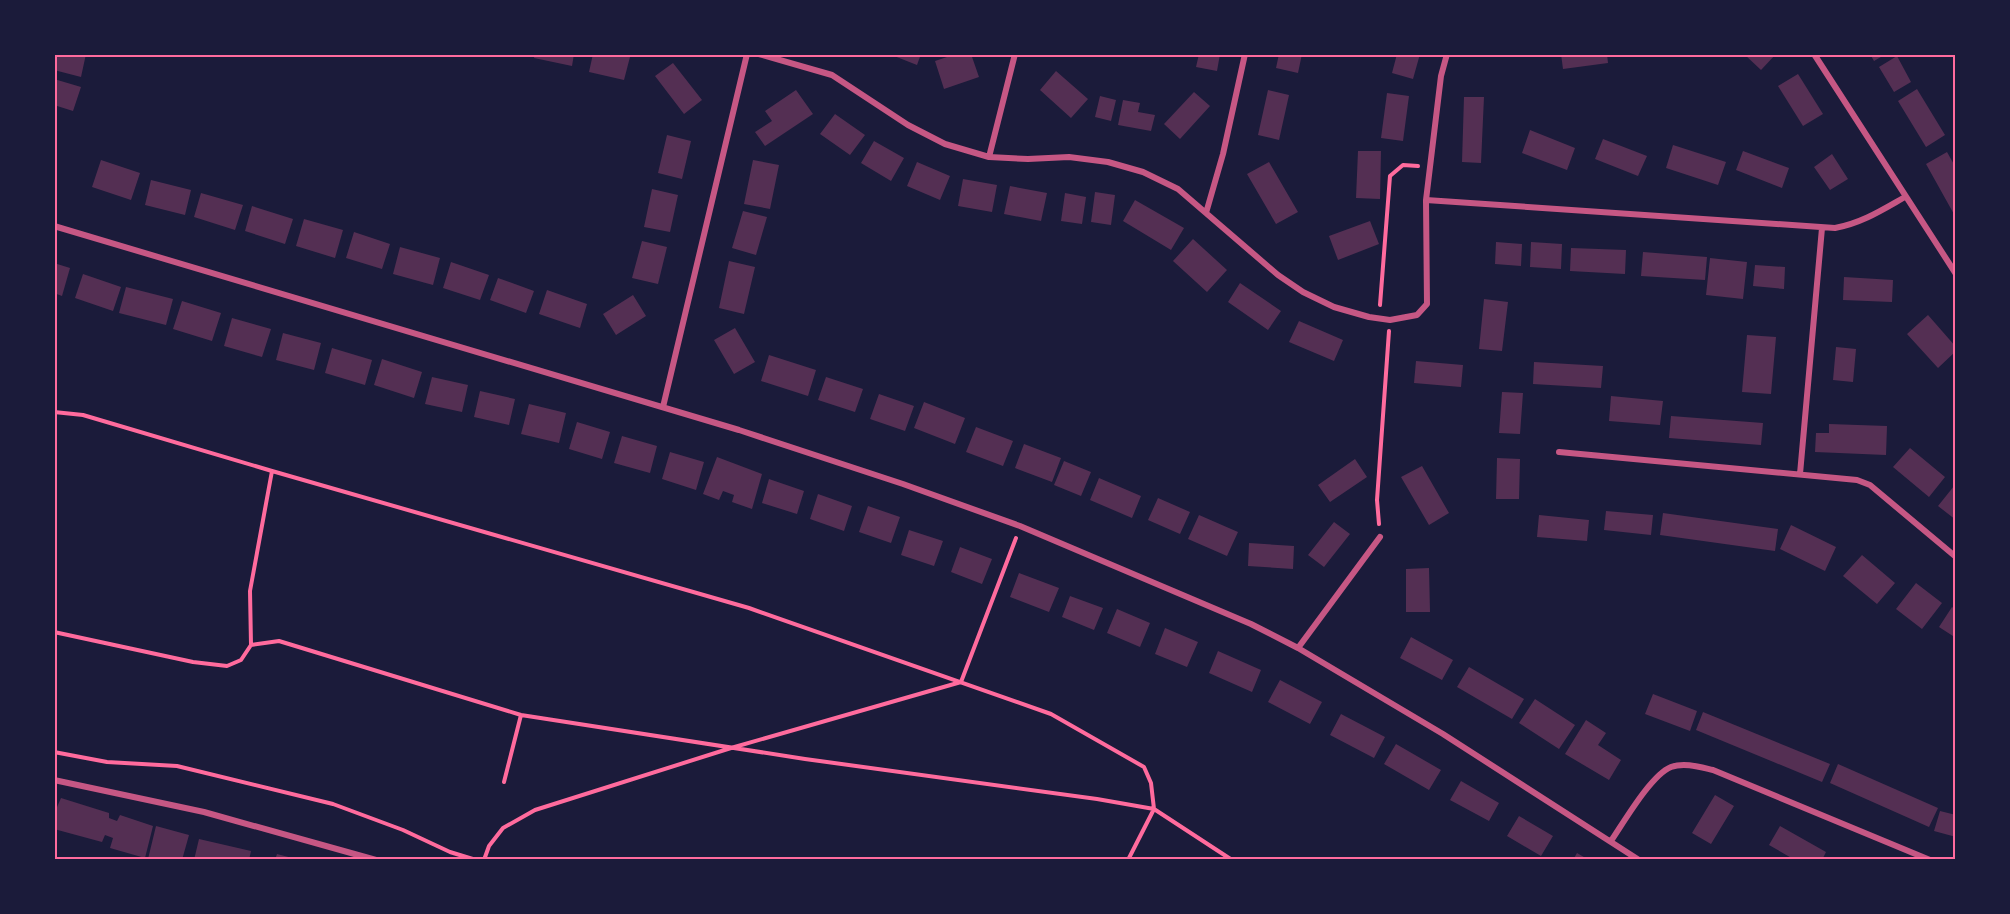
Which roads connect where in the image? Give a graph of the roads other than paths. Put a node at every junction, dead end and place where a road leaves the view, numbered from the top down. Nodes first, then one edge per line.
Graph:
1 (747, 54) edge
2 (759, 54) edge
3 (1015, 54) edge
4 (1245, 54) edge
5 (1447, 54) edge
6 (1815, 54) edge
7 (989, 157) junction
8 (1905, 196) junction
9 (1426, 200) junction
10 (1206, 213) junction
11 (54, 226) edge
12 (1822, 228) junction
13 (1956, 274) edge
14 (663, 407) junction
15 (1559, 452) dead end
16 (1800, 474) junction
17 (1380, 537) road end
18 (1956, 557) edge
19 (1298, 648) junction
20 (54, 780) edge
21 (1611, 841) junction
22 (376, 860) edge
23 (1639, 860) edge
24 (1930, 860) edge

1 - 14 street
2 - 7 street
3 - 7 street
4 - 10 street
5 - 9 street
6 - 8 street
7 - 10 street
8 - 12 street
8 - 13 street
9 - 10 street
9 - 12 street
11 - 14 street
12 - 16 street
14 - 19 street
15 - 16 street
16 - 18 street
17 - 19 street
19 - 21 street
20 - 22 street
21 - 23 street
21 - 24 street

